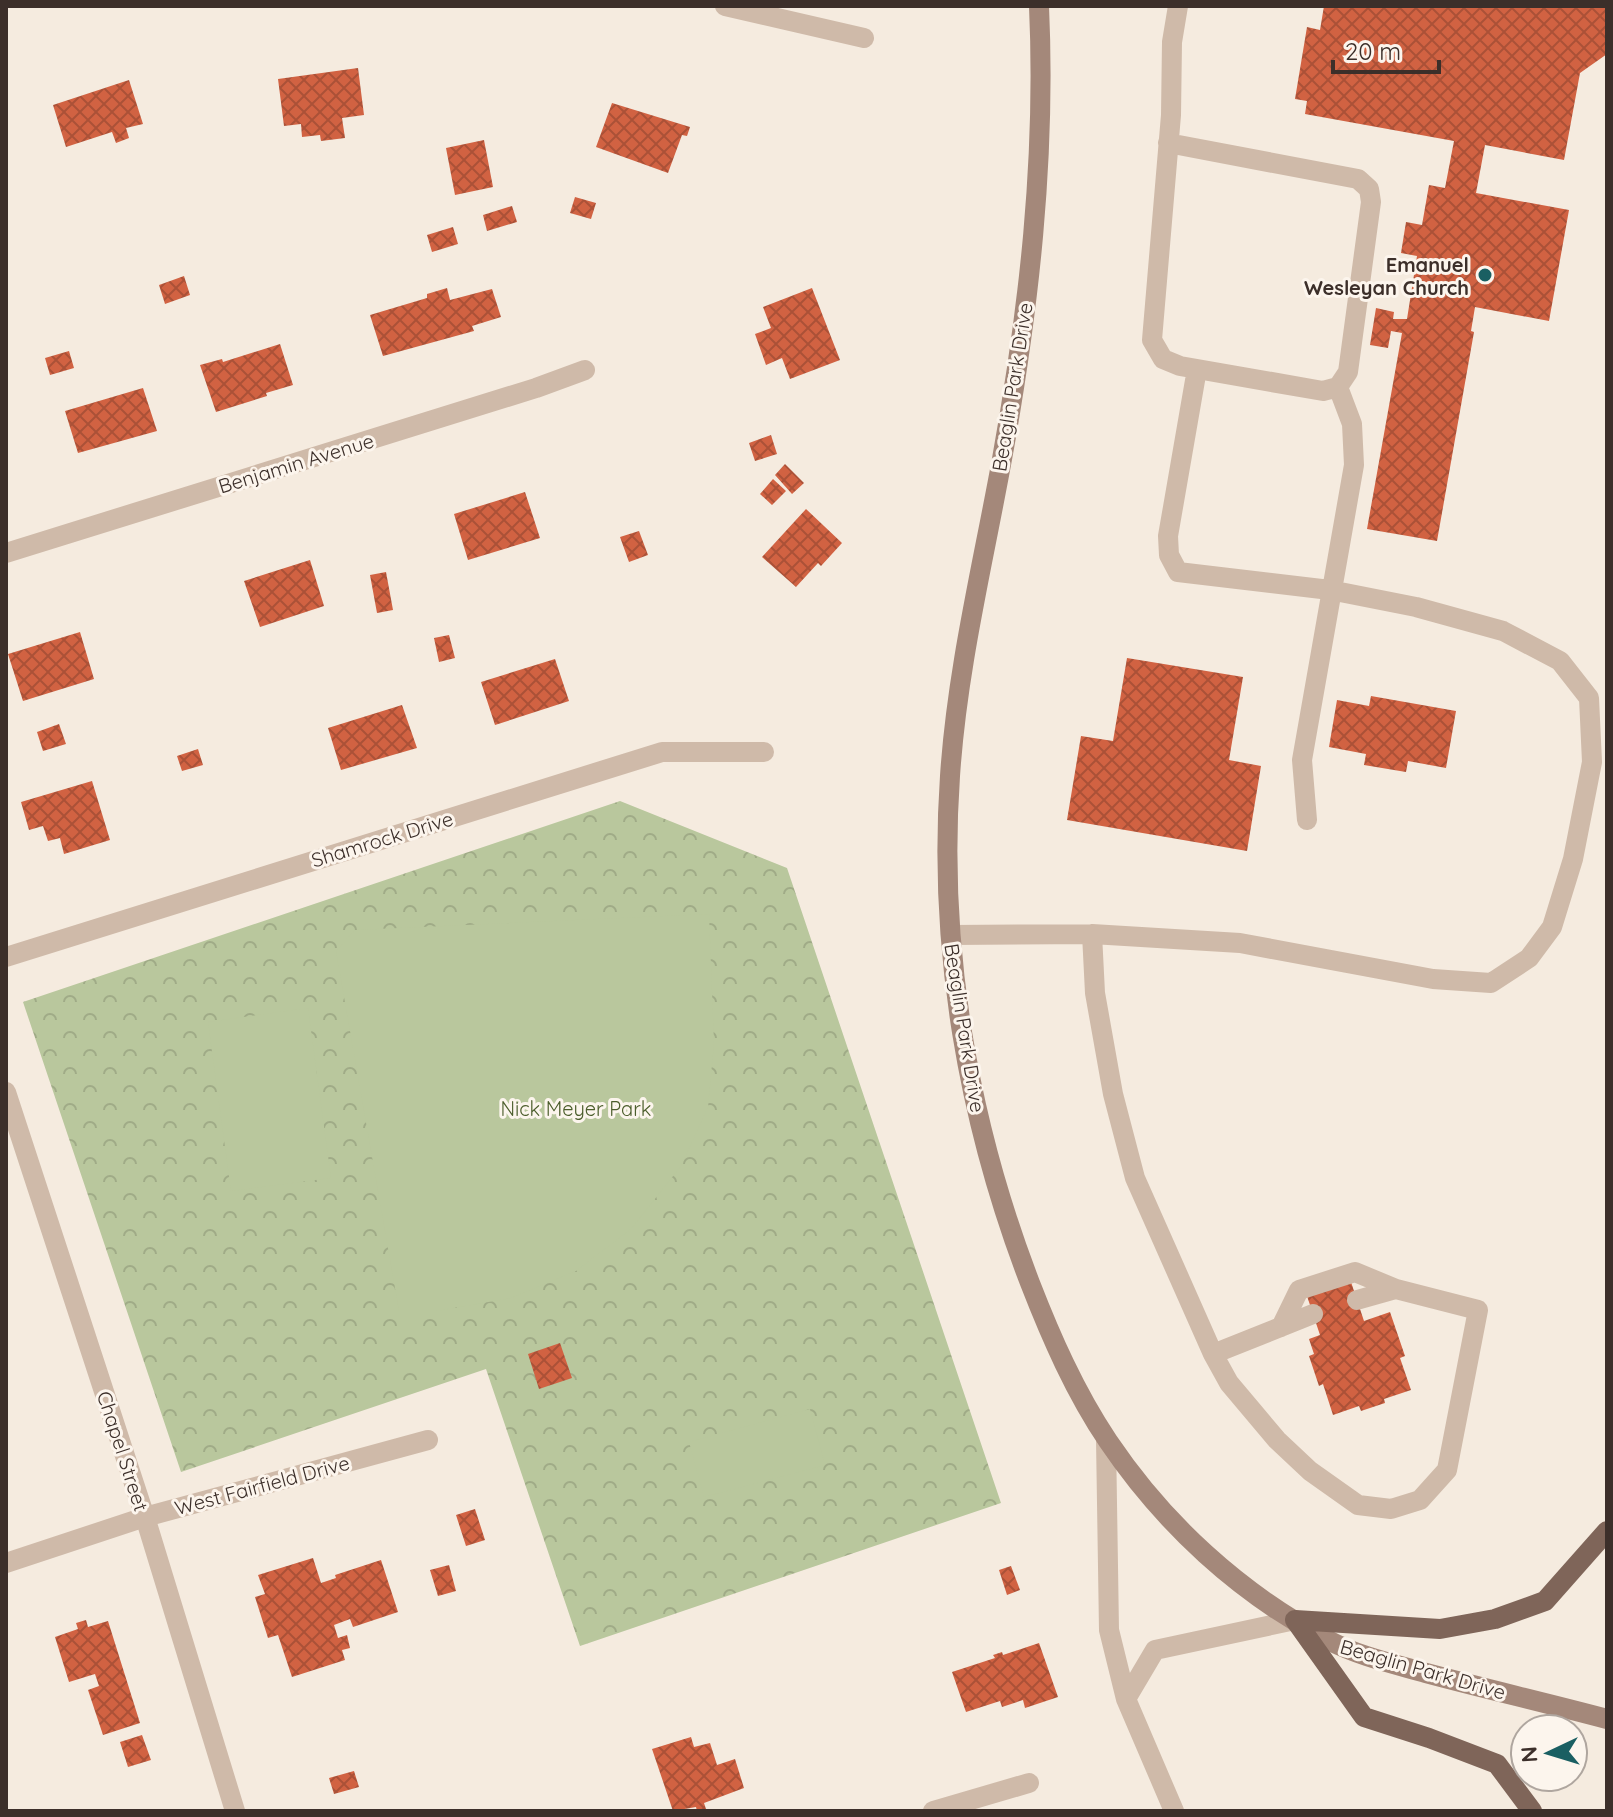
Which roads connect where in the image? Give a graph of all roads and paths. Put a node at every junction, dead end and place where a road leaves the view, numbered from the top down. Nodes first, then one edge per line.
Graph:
1 (725, 6) edge
2 (1039, 6) edge
3 (1178, 6) edge
4 (864, 38) dead end
5 (1168, 143) junction
6 (1197, 369) junction
7 (585, 370) dead end
8 (1338, 387) junction
9 (6, 553) edge
10 (1330, 590) junction
11 (764, 752) dead end
12 (1307, 820) dead end
13 (1092, 934) junction
14 (951, 935) junction
15 (6, 957) edge
16 (6, 1092) edge
17 (1396, 1289) junction
18 (1357, 1300) dead end
19 (1313, 1314) dead end
20 (1281, 1327) junction
21 (1213, 1354) junction
22 (1106, 1439) junction
23 (428, 1440) dead end
24 (145, 1517) junction
25 (1607, 1531) edge
26 (6, 1563) edge
27 (1295, 1620) junction
28 (1126, 1699) junction
29 (1607, 1719) edge
30 (1029, 1783) dead end
31 (235, 1811) edge
32 (933, 1811) edge
33 (1174, 1811) edge
34 (1532, 1811) edge

1 - 4 street
2 - 14 main road, Beaglin Park Drive
3 - 5 street
5 - 6 street
5 - 8 street
6 - 8 street
6 - 10 street
7 - 9 street, Benjamin Avenue
8 - 10 street
10 - 12 street
10 - 13 street
11 - 15 street, Shamrock Drive
13 - 14 street
13 - 21 street
14 - 22 main road, Beaglin Park Drive
16 - 24 street, Chapel Street
17 - 18 street
17 - 20 street
17 - 21 street
19 - 20 street
20 - 21 street
22 - 27 main road, Beaglin Park Drive
22 - 28 street
23 - 24 street, West Fairfield Drive
24 - 26 street, West Fairfield Drive
24 - 31 street, Chapel Street
25 - 27 main road
27 - 28 street
27 - 29 main road, Beaglin Park Drive
27 - 34 main road
28 - 33 street
30 - 32 street

